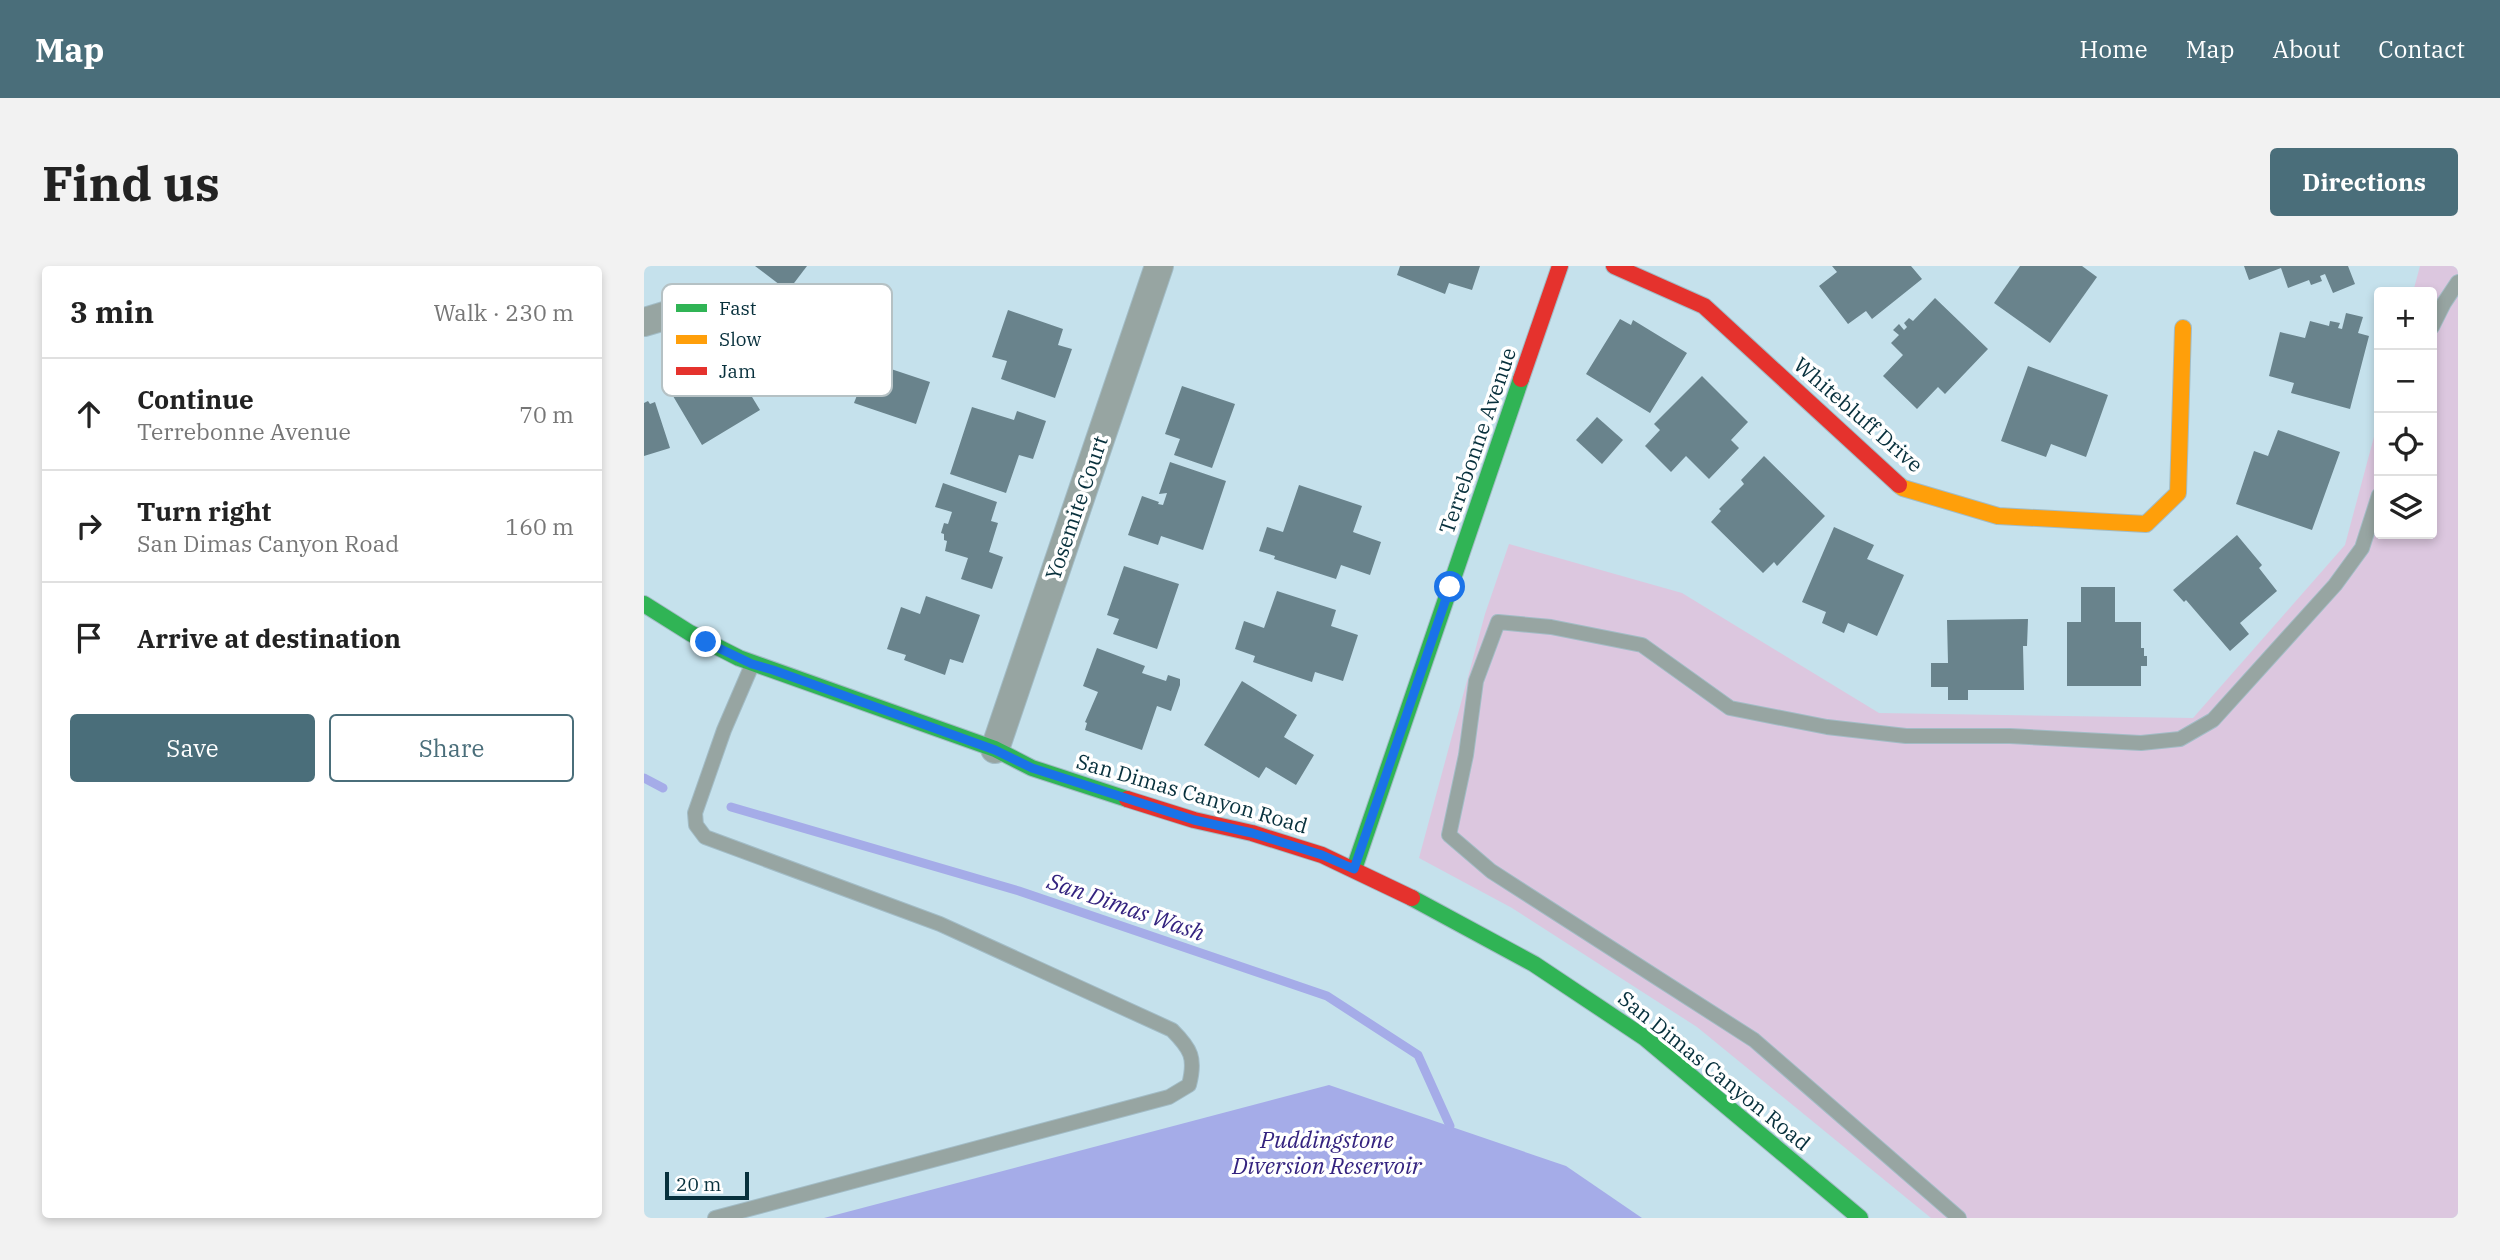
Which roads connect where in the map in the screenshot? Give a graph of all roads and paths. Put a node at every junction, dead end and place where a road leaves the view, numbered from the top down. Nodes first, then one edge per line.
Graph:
1 (1158, 266) edge
2 (1560, 266) edge
3 (1614, 266) edge
4 (2458, 282) edge
5 (2437, 317) edge
6 (2183, 328) dead end
7 (2374, 511) edge
8 (644, 604) edge
9 (752, 664) junction
10 (995, 750) junction
11 (1354, 869) junction
12 (715, 1218) edge
13 (1860, 1218) edge
14 (1959, 1218) edge

1 - 10 street, Yosemite Court
2 - 11 street, Terrebonne Avenue
3 - 6 street, Whitebluff Drive
4 - 5 lane
7 - 14 lane
8 - 9 street, San Dimas Canyon Road
9 - 10 street, San Dimas Canyon Road
9 - 12 lane
10 - 11 street, San Dimas Canyon Road
11 - 13 street, San Dimas Canyon Road

